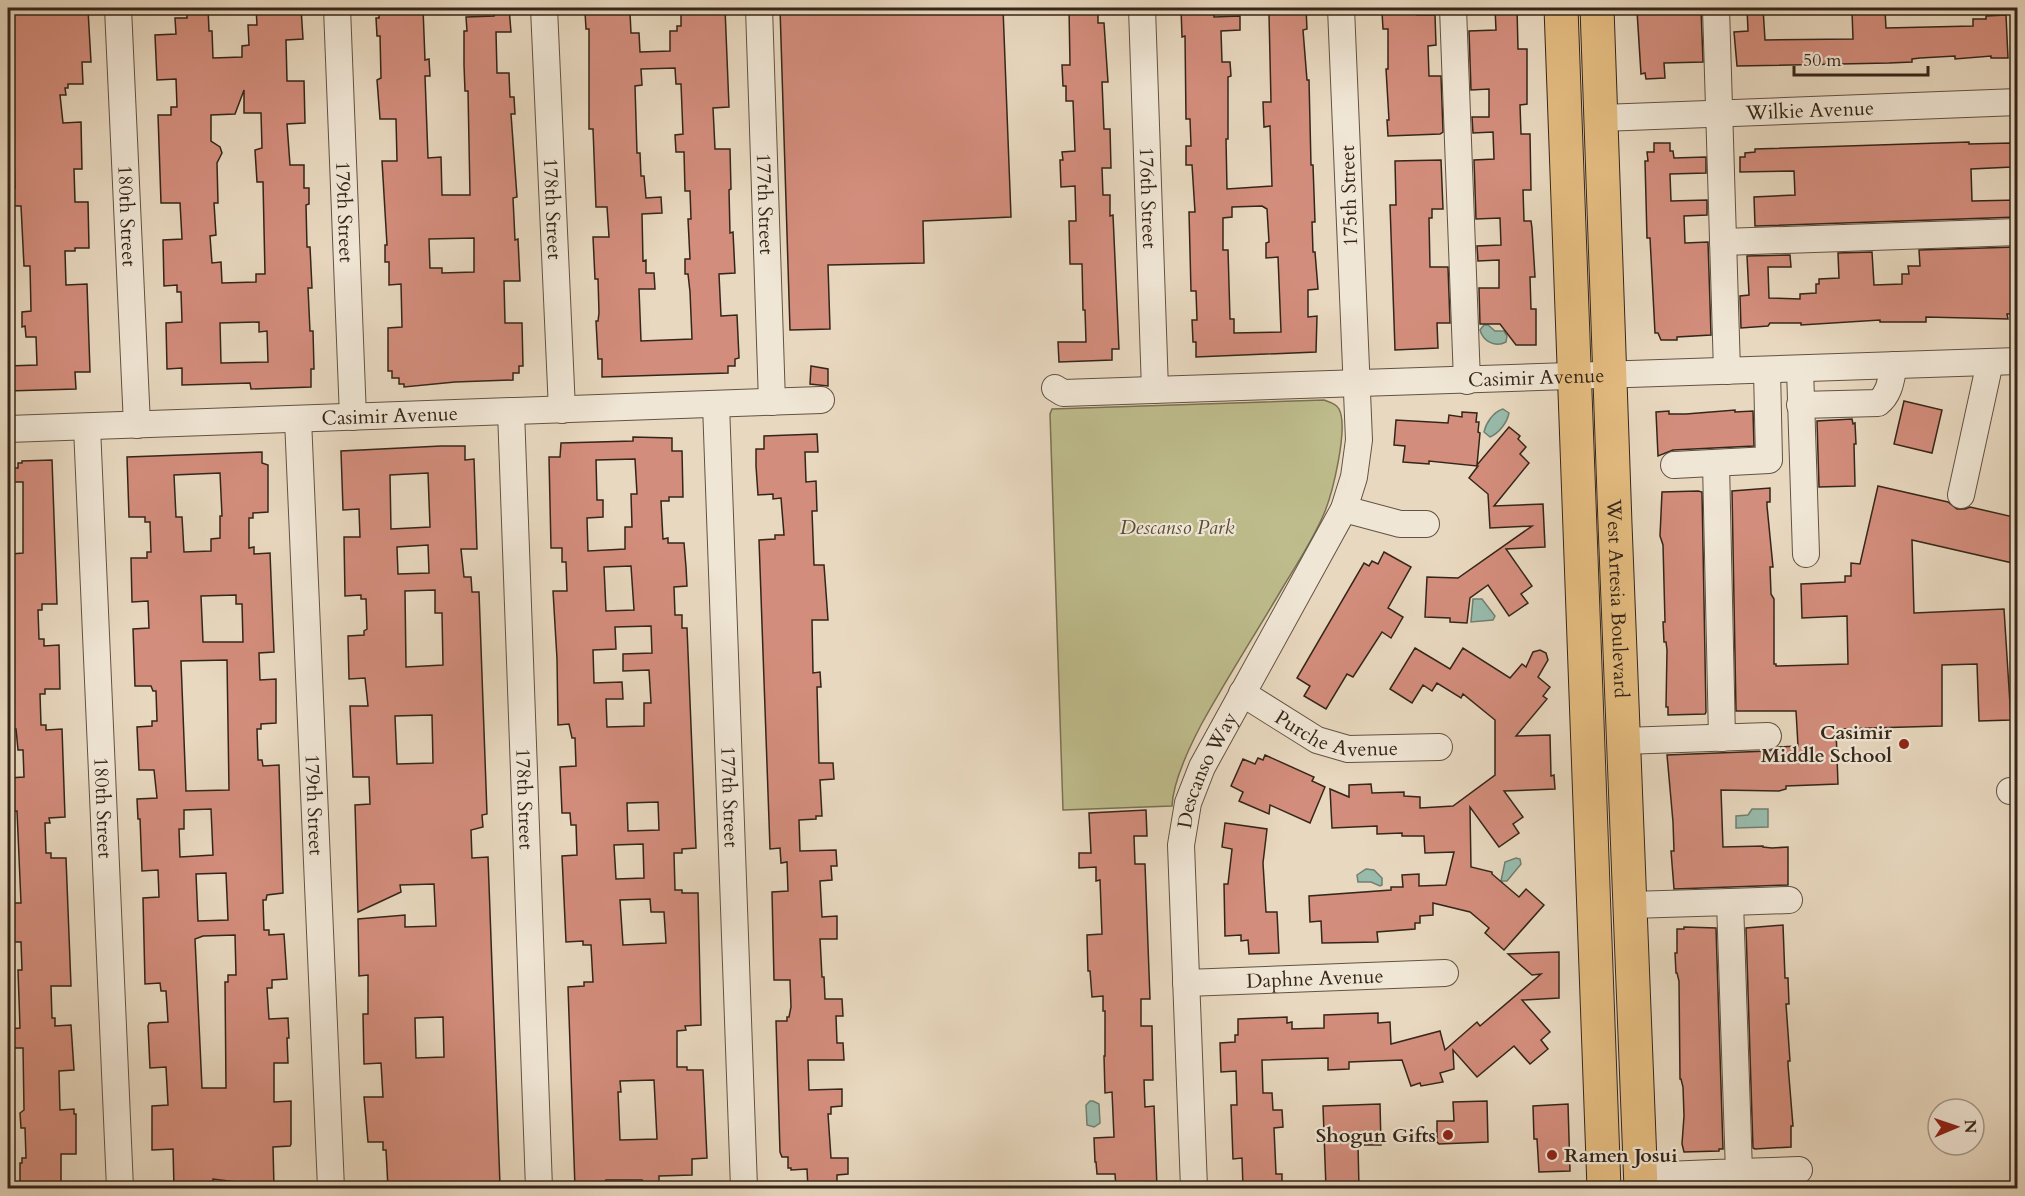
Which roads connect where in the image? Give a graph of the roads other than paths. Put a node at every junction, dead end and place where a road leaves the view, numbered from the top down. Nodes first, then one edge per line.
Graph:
1 (118, 8) edge
2 (337, 8) edge
3 (544, 8) edge
4 (759, 8) edge
5 (1142, 8) edge
6 (1341, 8) edge
7 (1453, 8) edge
8 (1561, 8) edge
9 (1598, 8) edge
10 (1716, 8) edge
11 (2018, 102) edge
12 (1720, 114) junction
13 (1602, 118) junction
14 (2018, 232) edge
15 (1723, 242) junction
16 (2018, 361) edge
17 (1990, 362) junction
18 (1894, 365) junction
19 (1800, 369) junction
20 (1767, 370) junction
21 (1727, 371) junction
22 (1610, 376) junction
23 (1575, 377) junction
24 (1467, 381) junction
25 (1357, 384) junction
26 (1055, 388) dead end
27 (1155, 390) junction
28 (821, 400) dead end
29 (772, 402) junction
30 (716, 404) junction
31 (1800, 405) junction
32 (562, 410) junction
33 (511, 411) junction
34 (353, 417) junction
35 (298, 419) junction
36 (136, 425) junction
37 (87, 426) junction
38 (8, 429) edge
39 (1716, 463) junction
40 (1674, 465) dead end
41 (1961, 495) dead end
42 (1344, 509) junction
43 (1426, 524) dead end
44 (1806, 554) dead end
45 (1242, 693) junction
46 (1768, 736) dead end
47 (1722, 738) junction
48 (1623, 741) junction
49 (1439, 747) dead end
50 (1789, 900) dead end
51 (1730, 902) junction
52 (1630, 905) junction
53 (1445, 973) dead end
54 (1186, 983) junction
55 (1799, 1170) dead end
56 (1739, 1172) junction
57 (1641, 1182) edge
58 (120, 1188) edge
59 (331, 1188) edge
60 (539, 1188) edge
61 (744, 1188) edge
62 (1194, 1188) edge
63 (1604, 1188) edge

1 - 36 street, 180th Street
2 - 34 street, 179th Street
3 - 32 street, 178th Street
4 - 29 street, 177th Street
5 - 27 street, 176th Street
6 - 25 street, 175th Street
7 - 24 street
8 - 23 main road, West Artesia Boulevard
9 - 13 main road, West Artesia Boulevard
10 - 12 street
11 - 12 street, Wilkie Avenue
12 - 13 street, Wilkie Avenue
12 - 15 street
13 - 22 main road, West Artesia Boulevard
14 - 15 street
15 - 21 street
16 - 17 street, Casimir Avenue
17 - 18 street, Casimir Avenue
17 - 41 street
18 - 19 street, Casimir Avenue
18 - 31 street
19 - 20 street, Casimir Avenue
19 - 31 street
20 - 21 street, Casimir Avenue
20 - 39 street
21 - 22 street, Casimir Avenue
22 - 23 street, Casimir Avenue
22 - 48 main road, West Artesia Boulevard
23 - 24 street, Casimir Avenue
23 - 63 main road, West Artesia Boulevard
24 - 25 street, Casimir Avenue
25 - 27 street, Casimir Avenue
25 - 42 street, Descanso Way
26 - 27 street, Casimir Avenue
28 - 29 street, Casimir Avenue
29 - 30 street, Casimir Avenue
30 - 32 street, Casimir Avenue
30 - 61 street, 177th Street
31 - 44 street
32 - 33 street, Casimir Avenue
33 - 34 street, Casimir Avenue
33 - 60 street, 178th Street
34 - 35 street, Casimir Avenue
35 - 36 street, Casimir Avenue
35 - 59 street, 179th Street
36 - 37 street, Casimir Avenue
37 - 38 street, Casimir Avenue
37 - 58 street, 180th Street
39 - 40 street
39 - 47 street
42 - 43 street
42 - 45 street, Descanso Way
45 - 49 street, Purche Avenue
45 - 54 street, Descanso Way
46 - 47 street
47 - 48 street
48 - 52 main road, West Artesia Boulevard
50 - 51 street
51 - 52 street
51 - 56 street
52 - 57 main road, West Artesia Boulevard
53 - 54 street, Daphne Avenue
54 - 62 street, Descanso Way
55 - 56 street
56 - 57 street

